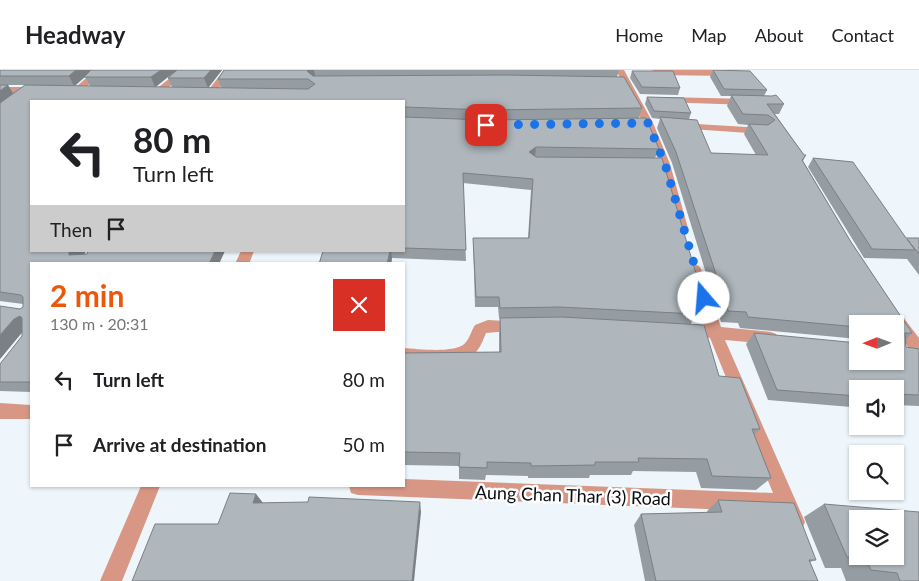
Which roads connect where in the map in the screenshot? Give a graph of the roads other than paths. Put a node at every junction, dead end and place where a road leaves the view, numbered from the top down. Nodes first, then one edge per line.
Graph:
1 (100, 70) edge
2 (185, 70) edge
3 (228, 70) edge
4 (732, 73) edge
5 (626, 76) edge
6 (0, 90) edge
7 (29, 90) junction
8 (48, 90) edge
9 (95, 90) edge
10 (174, 92) edge
11 (211, 93) edge
12 (646, 99) junction
13 (15, 101) edge
14 (758, 102) edge
15 (653, 124) junction
16 (763, 132) edge
17 (686, 240) edge
18 (690, 256) edge
19 (888, 306) edge
20 (538, 326) edge
21 (696, 332) edge
22 (716, 333) junction
23 (782, 340) edge
24 (919, 350) edge
25 (904, 352) edge
26 (405, 354) edge
27 (919, 354) edge
28 (0, 412) edge
29 (30, 412) edge
30 (150, 487) edge
31 (383, 487) edge
32 (787, 503) junction
33 (800, 538) edge
34 (111, 581) edge

1 - 9 street
2 - 10 street
3 - 11 street
4 - 5 street
5 - 12 street
6 - 7 street
7 - 8 street
7 - 13 street
12 - 14 street
12 - 15 street
15 - 16 street
15 - 17 street
18 - 22 street
19 - 24 street
20 - 26 street
21 - 22 street
22 - 23 street
22 - 32 street
25 - 27 street
28 - 29 street
30 - 34 street
31 - 32 street, Aung Chan Thar (3) Road
32 - 33 street

